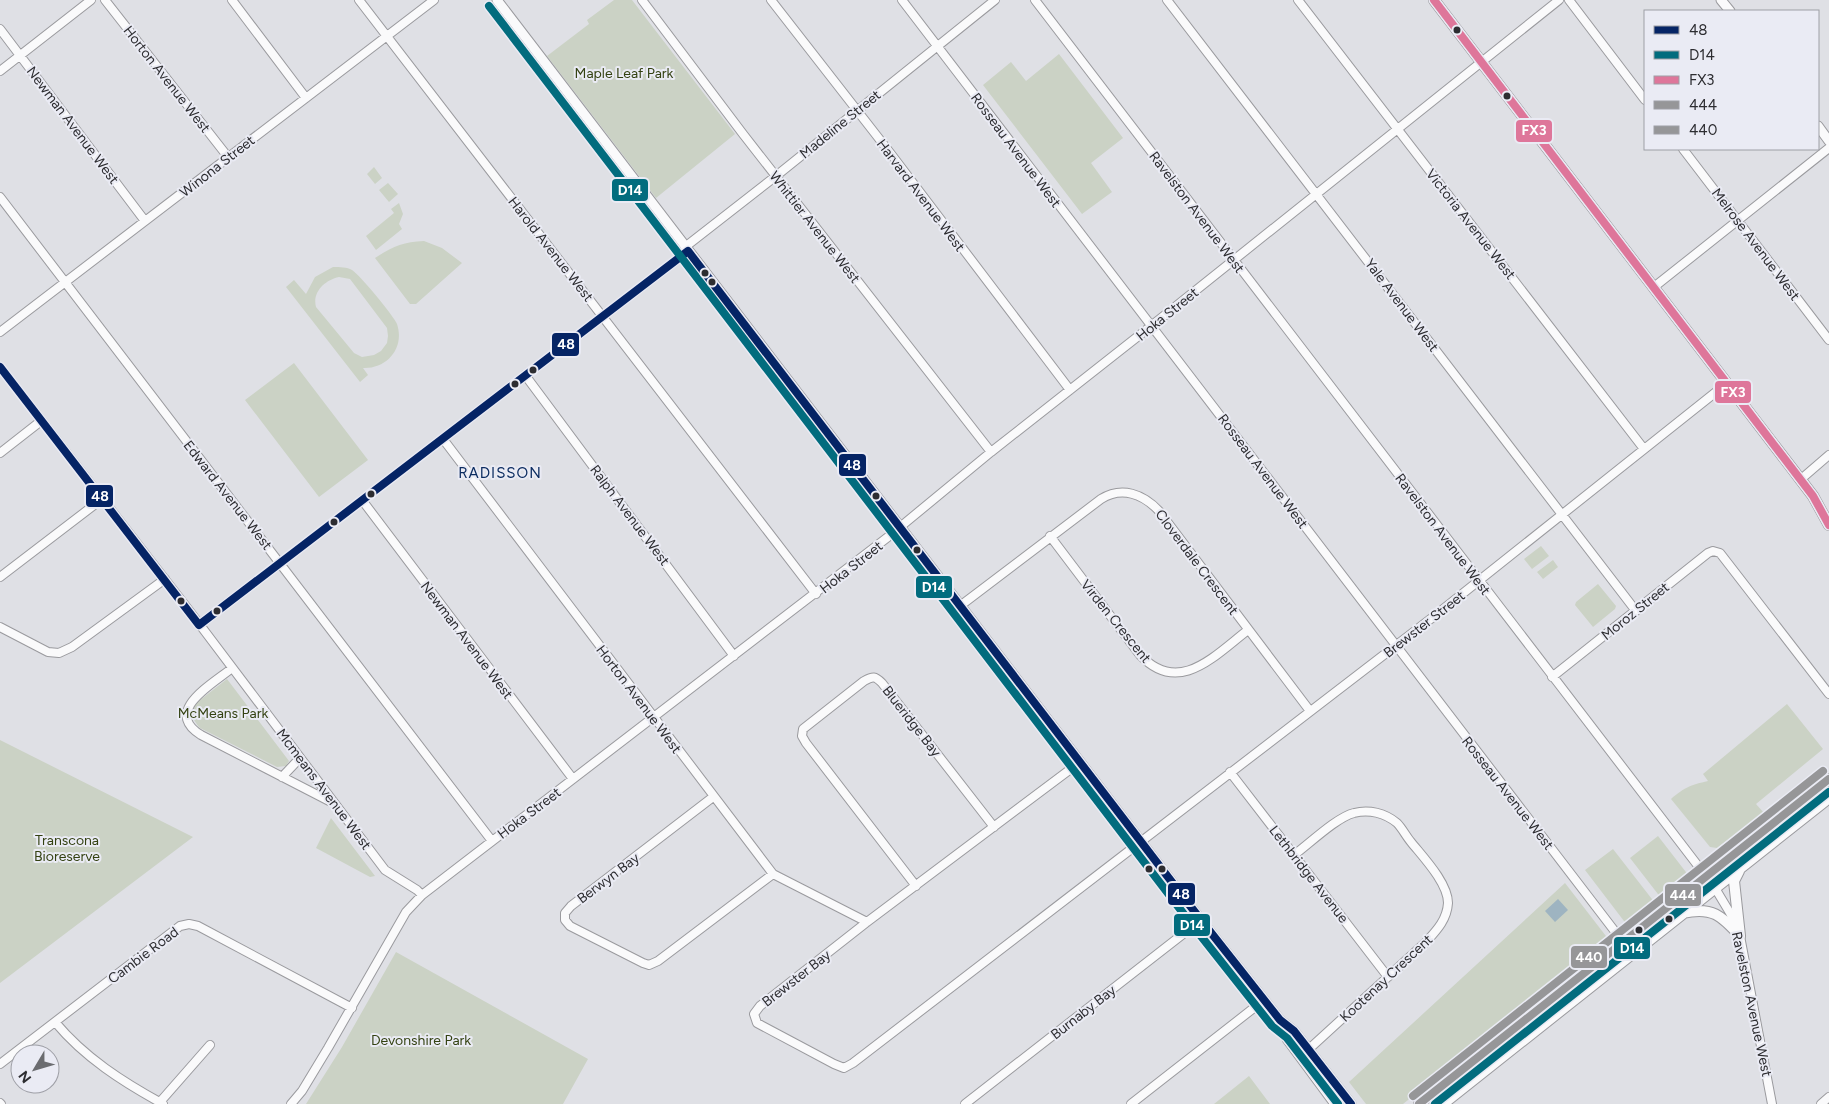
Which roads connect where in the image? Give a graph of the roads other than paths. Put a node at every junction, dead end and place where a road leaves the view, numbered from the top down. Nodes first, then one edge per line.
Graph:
1 (91, 0) edge
2 (105, 0) edge
3 (232, 0) edge
4 (359, 0) edge
5 (434, 0) edge
6 (496, 0) edge
7 (642, 0) edge
8 (771, 0) edge
9 (902, 0) edge
10 (995, 0) edge
11 (1035, 0) edge
12 (1167, 0) edge
13 (1298, 0) edge
14 (1434, 0) edge
15 (1560, 0) edge
16 (1569, 0) edge
17 (0, 29) edge
18 (387, 37) junction
19 (937, 46) junction
20 (20, 55) junction
21 (1482, 63) junction
22 (0, 71) edge
23 (306, 98) junction
24 (1644, 99) edge
25 (856, 111) junction
26 (1819, 127) edge
27 (1398, 130) junction
28 (1829, 141) edge
29 (1829, 148) edge
30 (1684, 150) edge
31 (228, 157) junction
32 (776, 176) junction
33 (1316, 194) junction
34 (0, 197) edge
35 (145, 221) junction
36 (1738, 221) junction
37 (686, 249) junction
38 (1234, 260) junction
39 (64, 283) junction
40 (1654, 287) junction
41 (602, 316) junction
42 (1152, 326) junction
43 (0, 332) edge
44 (1829, 340) edge
45 (0, 367) edge
46 (525, 375) junction
47 (1726, 384) junction
48 (1070, 390) junction
49 (41, 421) junction
50 (443, 439) junction
51 (1644, 449) junction
52 (990, 452) junction
53 (0, 453) edge
54 (1829, 454) edge
55 (1800, 480) junction
56 (1813, 496) junction
57 (102, 499) junction
58 (362, 500) junction
59 (1829, 511) edge
60 (1561, 514) junction
61 (1829, 525) edge
62 (900, 527) junction
63 (1050, 536) junction
64 (280, 562) junction
65 (0, 578) edge
66 (165, 579) junction
67 (1478, 581) junction
68 (816, 594) junction
69 (960, 606) junction
70 (1636, 610) junction
71 (199, 625) junction
72 (0, 627) edge
73 (1248, 630) junction
74 (1395, 646) junction
75 (734, 656) junction
76 (232, 668) junction
77 (1552, 677) junction
78 (1829, 694) edge
79 (1310, 711) junction
80 (653, 718) junction
81 (300, 758) junction
82 (1080, 762) junction
83 (1230, 772) junction
84 (282, 776) junction
85 (572, 779) junction
86 (1829, 779) edge
87 (713, 797) junction
88 (1829, 798) edge
89 (335, 804) junction
90 (994, 827) junction
91 (492, 841) junction
92 (1141, 841) junction
93 (1294, 855) junction
94 (1742, 868) junction
95 (772, 874) junction
96 (1706, 877) junction
97 (916, 886) junction
98 (1715, 888) junction
99 (422, 895) junction
100 (1680, 914) junction
101 (1201, 920) junction
102 (867, 922) junction
103 (1740, 936) junction
104 (1623, 942) junction
105 (1388, 977) junction
106 (1264, 1000) junction
107 (352, 1008) junction
108 (1280, 1020) junction
109 (55, 1022) junction
110 (210, 1045) dead end
111 (1309, 1049) junction
112 (0, 1064) edge
113 (1829, 1097) edge
114 (161, 1103) edge
115 (291, 1104) edge
116 (964, 1104) edge
117 (1131, 1104) edge
118 (1335, 1104) edge
119 (1351, 1104) edge
120 (1419, 1104) edge
121 (1442, 1104) edge
122 (1772, 1104) edge
123 (1821, 1104) edge

1 - 20 street
2 - 31 street, Horton Avenue West
3 - 23 street
4 - 18 street, Harold Avenue West
5 - 18 street, Winona Street
6 - 37 street
7 - 32 street, Whittier Avenue West
8 - 25 street, Harvard Avenue West
9 - 19 street, Rosseau Avenue West
10 - 19 street, Madeline Street
11 - 38 street, Ravelston Avenue West
12 - 33 street, Yale Avenue West
13 - 27 street, Victoria Avenue West
14 - 21 main road
15 - 21 street, Hoka Street
16 - 24 street
17 - 20 street, Newman Avenue West
18 - 23 street, Winona Street
18 - 41 street, Harold Avenue West
19 - 25 street, Madeline Street
19 - 42 street, Rosseau Avenue West
20 - 22 street
20 - 35 street, Newman Avenue West
21 - 27 street, Hoka Street
21 - 40 main road
23 - 31 street, Winona Street
25 - 32 street, Madeline Street
25 - 48 street, Harvard Avenue West
26 - 28 street
27 - 33 street, Hoka Street
27 - 51 street, Victoria Avenue West
29 - 36 street
30 - 36 street, Melrose Avenue West
31 - 35 street, Winona Street
32 - 37 street, Madeline Street
32 - 52 street, Whittier Avenue West
33 - 38 street, Hoka Street
33 - 60 street, Yale Avenue West
34 - 39 street, Edward Avenue West
35 - 39 street, Winona Street
36 - 40 street
36 - 44 street, Melrose Avenue West
37 - 41 street, Madeline Street
37 - 62 street
38 - 42 street, Hoka Street
38 - 67 street, Ravelston Avenue West
39 - 43 street, Winona Street
39 - 64 street, Edward Avenue West
40 - 47 main road
41 - 46 street, Madeline Street
41 - 68 street, Harold Avenue West
42 - 48 street, Hoka Street
42 - 74 street, Rosseau Avenue West
45 - 49 street
46 - 50 street, Madeline Street
46 - 75 street, Ralph Avenue West
47 - 51 street, Brewster Street
47 - 55 main road
48 - 52 street, Hoka Street
49 - 53 street
49 - 57 street
50 - 58 street, Madeline Street
50 - 80 street, Horton Avenue West
51 - 60 street, Brewster Street
52 - 62 street, Hoka Street
54 - 55 street
55 - 56 main road
56 - 59 main road
56 - 61 main road
57 - 65 street
57 - 66 street
58 - 64 street, Madeline Street
58 - 85 street, Newman Avenue West
60 - 67 street, Brewster Street
60 - 70 street, Yale Avenue West
62 - 68 street, Hoka Street
62 - 69 street
63 - 69 street, Cloverdale Crescent
63 - 73 street, Virden Crescent
63 - 73 street, Cloverdale Crescent
64 - 71 street, Madeline Street
64 - 91 street, Edward Avenue West
66 - 71 street
66 - 72 street
67 - 74 street, Brewster Street
67 - 77 street, Ravelston Avenue West
68 - 75 street, Hoka Street
69 - 82 street
70 - 77 street, Moroz Street
70 - 78 street, Moroz Street
71 - 76 street, Mcmeans Avenue West
73 - 79 street, Cloverdale Crescent
74 - 79 street, Brewster Street
74 - 104 street, Rosseau Avenue West
75 - 80 street, Hoka Street
76 - 81 street, Mcmeans Avenue West
76 - 84 street
77 - 96 street, Ravelston Avenue West
79 - 83 street, Brewster Street
80 - 85 street, Hoka Street
80 - 87 street, Horton Avenue West
81 - 84 street
81 - 89 street, Mcmeans Avenue West
82 - 90 street, Brewster Bay
82 - 92 street
83 - 92 street, Brewster Street
83 - 93 street, Lethbridge Avenue
84 - 89 street
85 - 91 street, Hoka Street
86 - 96 main road
87 - 95 street, Horton Avenue West
87 - 95 street, Berwyn Bay
88 - 94 main road
89 - 99 street, Mcmeans Avenue West
90 - 97 street, Brewster Bay
90 - 97 street, Blueridge Bay
91 - 99 street, Hoka Street
92 - 101 street
92 - 102 street, Brewster Bay
93 - 105 street, Lethbridge Avenue
93 - 105 street, Kootenay Crescent
94 - 98 main road
94 - 103 main road
95 - 102 street, Horton Avenue West
96 - 98 street, Ravelston Avenue West
96 - 104 main road
97 - 102 street, Brewster Bay
98 - 100 main road
98 - 103 street, Ravelston Avenue West
99 - 107 street, Hoka Street
100 - 103 main road
100 - 121 main road
101 - 106 street
101 - 116 street, Burnaby Bay
103 - 122 street, Ravelston Avenue West
104 - 120 main road
105 - 111 street, Kootenay Crescent
106 - 108 street
106 - 117 street
107 - 109 street, Cambie Road
107 - 115 street, Hoka Street
108 - 111 street
108 - 118 street
109 - 112 street, Cambie Road
109 - 114 street
110 - 114 street
111 - 119 street
113 - 123 street

